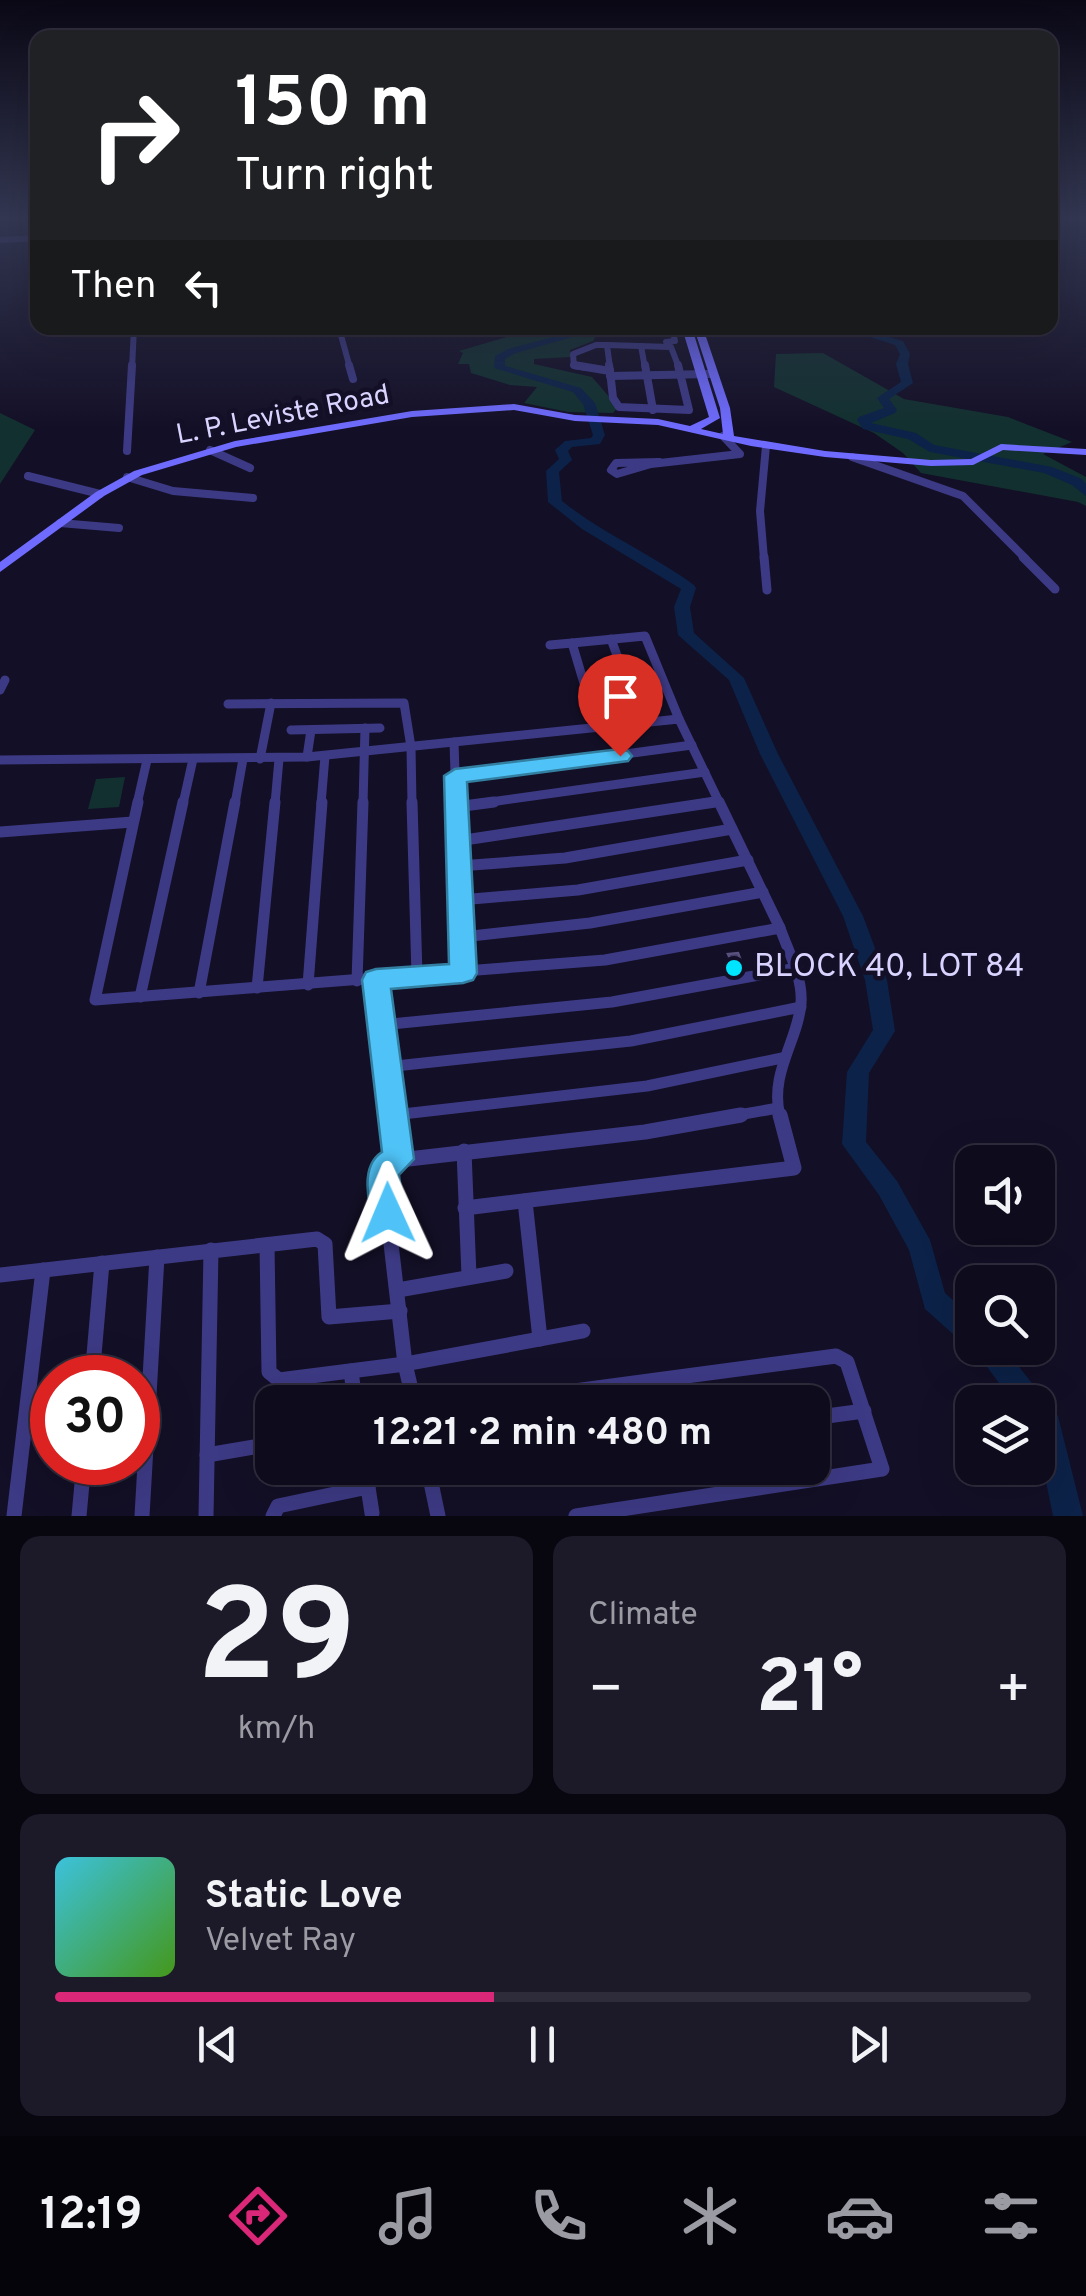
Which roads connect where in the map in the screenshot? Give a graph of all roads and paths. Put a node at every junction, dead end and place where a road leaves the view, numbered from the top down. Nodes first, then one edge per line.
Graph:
1 (134, 335) edge
2 (341, 335) edge
3 (616, 335) edge
4 (674, 335) edge
5 (690, 335) edge
6 (699, 335) edge
7 (607, 345) junction
8 (641, 346) junction
9 (610, 373) junction
10 (704, 374) junction
11 (647, 375) junction
12 (679, 375) junction
13 (353, 380) dead end
14 (653, 410) junction
15 (721, 419) junction
16 (691, 429) junction
17 (726, 437) junction
18 (766, 446) junction
19 (128, 450) dead end
20 (210, 450) junction
21 (1086, 452) edge
22 (851, 457) junction
23 (658, 462) junction
24 (250, 468) dead end
25 (28, 476) dead end
26 (127, 477) junction
27 (100, 494) junction
28 (253, 498) dead end
29 (60, 522) junction
30 (119, 528) dead end
31 (0, 568) edge
32 (767, 590) dead end
33 (1055, 590) dead end
34 (610, 639) junction
35 (572, 643) junction
36 (550, 645) dead end
37 (228, 704) dead end
38 (271, 704) junction
39 (679, 719) junction
40 (642, 723) junction
41 (597, 727) junction
42 (364, 728) junction
43 (380, 728) dead end
44 (291, 730) dead end
45 (311, 730) junction
46 (454, 742) junction
47 (692, 745) junction
48 (411, 747) junction
49 (365, 752) junction
50 (325, 756) junction
51 (307, 757) junction
52 (243, 759) junction
53 (260, 759) junction
54 (279, 759) junction
55 (0, 760) edge
56 (147, 760) junction
57 (193, 760) junction
58 (705, 772) junction
59 (455, 776) junction
60 (719, 800) junction
61 (456, 806) junction
62 (132, 822) junction
63 (732, 829) junction
64 (0, 832) edge
65 (458, 841) junction
66 (748, 860) junction
67 (459, 866) junction
68 (763, 892) junction
69 (460, 900) junction
70 (780, 928) junction
71 (462, 938) junction
72 (797, 968) junction
73 (463, 973) junction
74 (418, 976) junction
75 (376, 980) junction
76 (357, 981) junction
77 (308, 984) junction
78 (256, 988) junction
79 (199, 993) junction
80 (140, 997) junction
81 (801, 1007) junction
82 (381, 1026) junction
83 (782, 1058) junction
84 (386, 1067) junction
85 (778, 1108) junction
86 (394, 1114) junction
87 (464, 1152) junction
88 (398, 1159) junction
89 (524, 1201) junction
90 (465, 1208) junction
91 (268, 1244) junction
92 (212, 1250) junction
93 (157, 1257) junction
94 (102, 1263) junction
95 (43, 1270) junction
96 (506, 1270) dead end
97 (0, 1275) edge
98 (469, 1276) junction
99 (398, 1290) junction
100 (400, 1311) junction
101 (583, 1331) dead end
102 (540, 1339) junction
103 (94, 1355) edge
104 (406, 1364) junction
105 (351, 1371) junction
106 (353, 1385) edge
107 (410, 1385) edge
108 (618, 1385) edge
109 (864, 1411) junction
110 (830, 1416) edge
111 (255, 1447) edge
112 (207, 1455) junction
113 (82, 1485) edge
114 (368, 1485) edge
115 (431, 1485) edge
116 (368, 1488) junction
117 (372, 1513) dead end
118 (14, 1516) edge
119 (80, 1516) edge
120 (142, 1516) edge
121 (206, 1516) edge
122 (273, 1516) edge
123 (438, 1516) edge
124 (576, 1516) edge

1 - 19 street
2 - 13 street
3 - 4 street
5 - 10 main road
6 - 10 main road
7 - 8 street
7 - 9 street
7 - 9 street
8 - 11 street
8 - 12 street
9 - 11 street
9 - 14 street
10 - 12 street
10 - 15 main road
11 - 12 street
11 - 14 street
12 - 14 street
15 - 16 main road
15 - 17 main road
16 - 17 main road, L. P. Leviste Road
16 - 20 main road, L. P. Leviste Road
17 - 18 main road, L. P. Leviste Road
17 - 23 street
18 - 22 main road, L. P. Leviste Road
18 - 32 street
20 - 24 street
20 - 26 main road, L. P. Leviste Road
21 - 22 main road, L. P. Leviste Road
22 - 33 street
23 - 23 street
25 - 27 street
26 - 27 main road, L. P. Leviste Road
26 - 28 street
27 - 29 main road, L. P. Leviste Road
29 - 30 street
29 - 31 main road, L. P. Leviste Road
34 - 35 street
34 - 39 street
34 - 40 street
35 - 36 street
35 - 41 street
37 - 38 street
38 - 48 street
38 - 53 street
39 - 40 street
39 - 47 street
40 - 41 street
41 - 46 street
42 - 43 street
42 - 45 street
42 - 49 street
44 - 45 street
45 - 51 street
46 - 48 street
46 - 59 street
47 - 58 street
47 - 59 street
48 - 49 street
48 - 74 street
49 - 50 street
49 - 76 street
50 - 51 street
50 - 77 street
51 - 54 street
52 - 53 street
52 - 57 street
52 - 79 street
53 - 54 street
54 - 78 street
55 - 56 street
56 - 57 street
56 - 62 street
57 - 80 street
58 - 60 street
58 - 61 street
59 - 61 street
60 - 63 street
60 - 65 street
61 - 65 street
62 - 64 street
62 - 80 street
63 - 66 street
63 - 67 street
65 - 67 street
66 - 68 street
66 - 69 street
67 - 69 street
68 - 70 street
68 - 71 street
69 - 71 street
70 - 72 street
70 - 73 street
71 - 73 street
72 - 81 street
72 - 82 street
73 - 74 street
74 - 75 street
75 - 76 street
75 - 82 street
76 - 77 street
77 - 78 street
78 - 79 street
79 - 80 street
81 - 83 street
81 - 84 street
82 - 84 street
83 - 85 street
83 - 86 street
84 - 86 street
85 - 87 street
85 - 89 street
86 - 88 street
87 - 88 street
87 - 90 street
88 - 99 street
89 - 90 street
89 - 102 street
90 - 98 street
91 - 92 street
91 - 100 street
91 - 105 street
92 - 93 street
92 - 112 street
93 - 94 street
93 - 120 street
94 - 95 street
94 - 103 street
95 - 97 street
95 - 118 street
96 - 98 street
98 - 99 street
99 - 100 street
100 - 104 street
101 - 102 street
102 - 104 street
104 - 105 street
104 - 107 street
105 - 106 street
108 - 109 street
109 - 110 street
109 - 124 street
111 - 112 street
112 - 121 street
113 - 119 street
114 - 116 street
115 - 123 street
116 - 117 street
116 - 122 street

